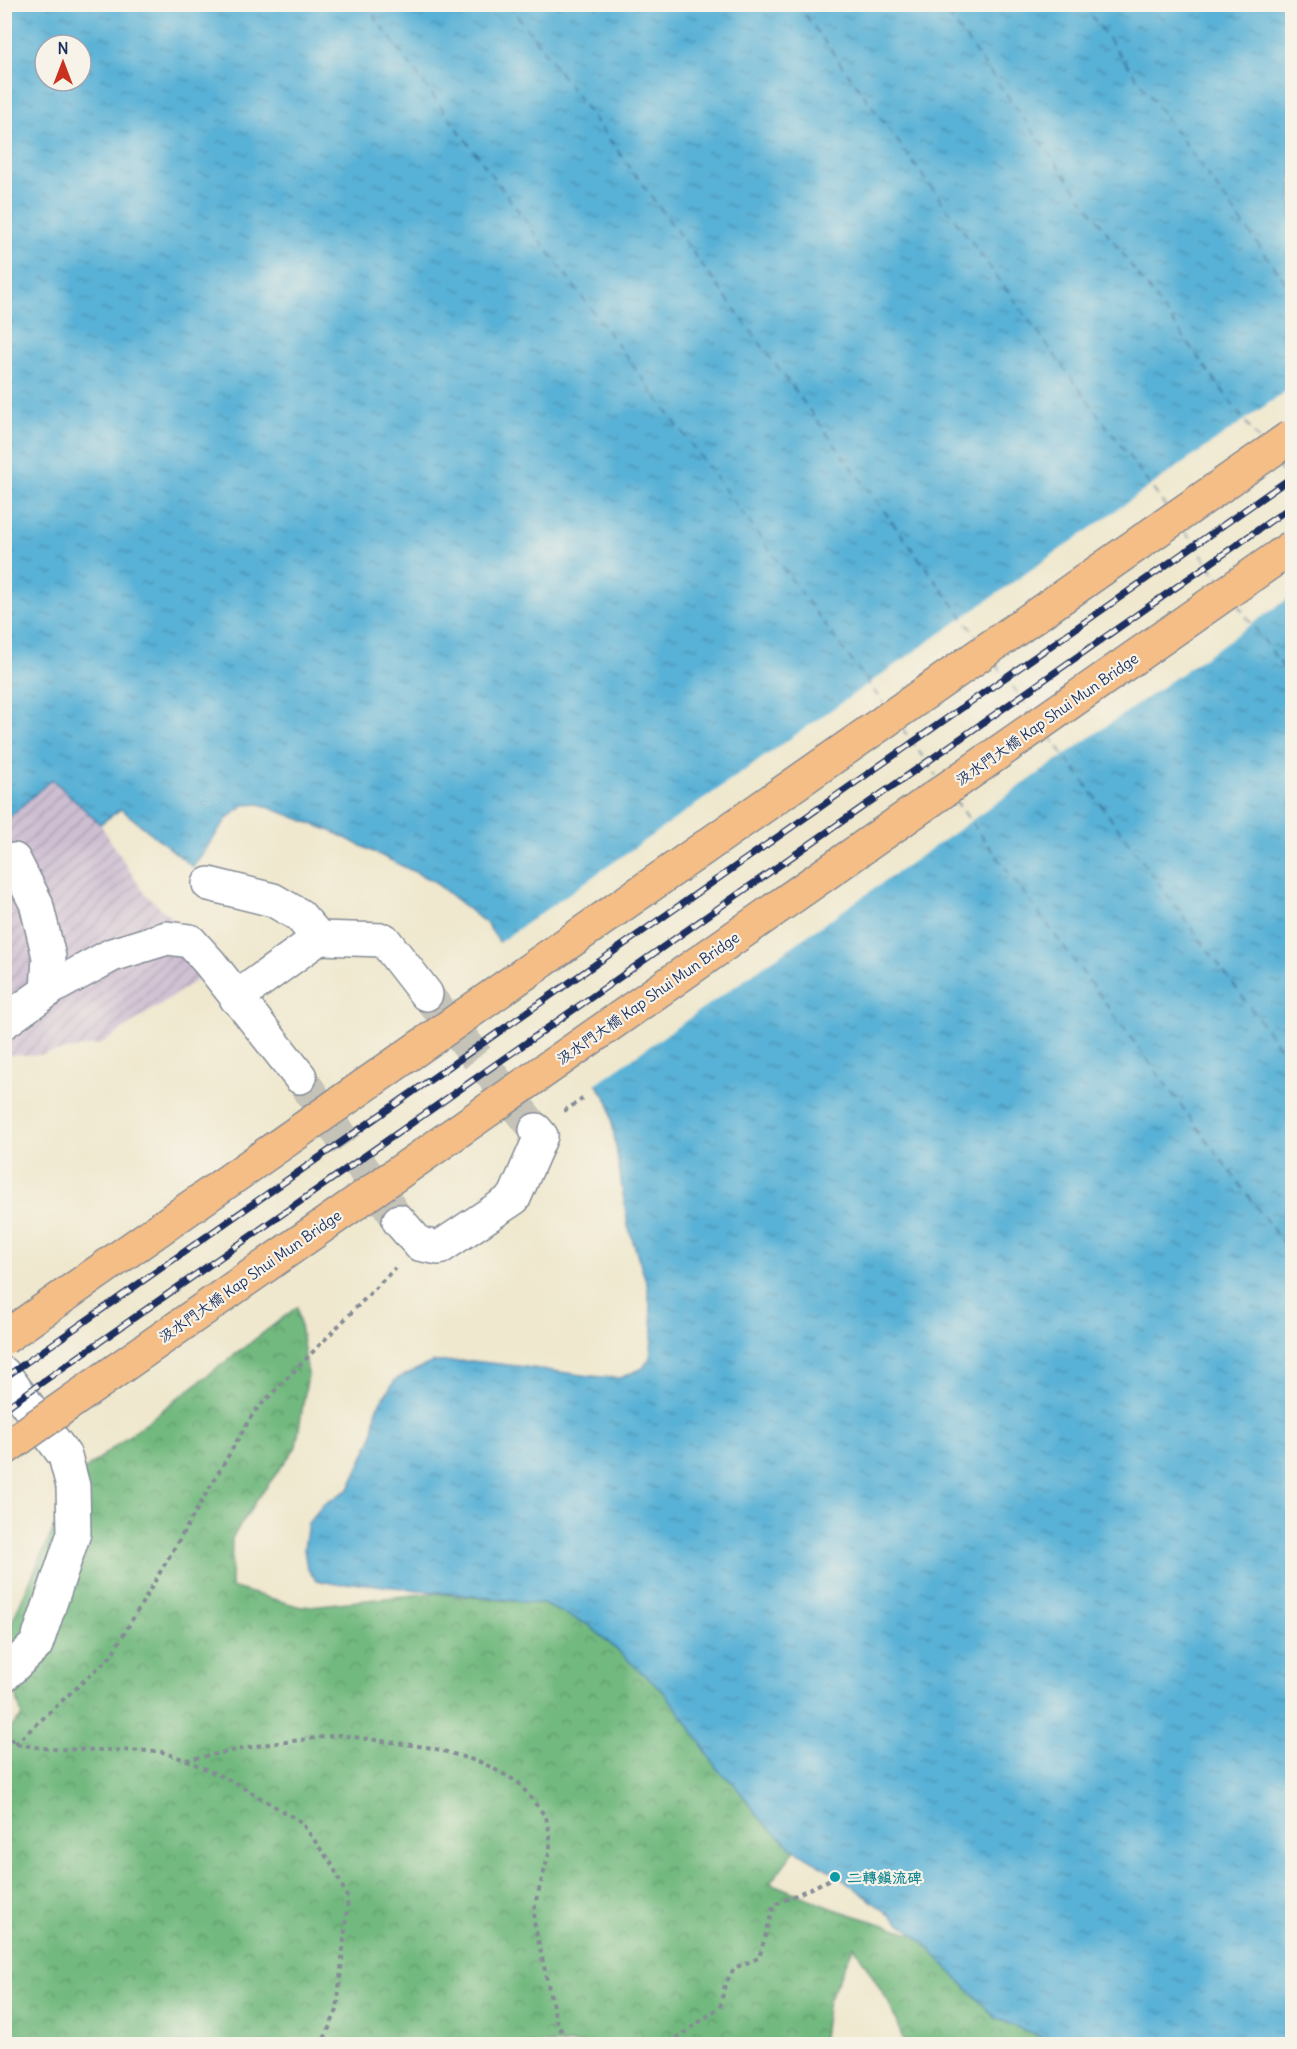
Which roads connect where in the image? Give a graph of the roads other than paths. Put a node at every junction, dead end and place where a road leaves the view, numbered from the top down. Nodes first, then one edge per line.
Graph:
1 (1293, 436) edge
2 (1293, 547) edge
3 (14, 860) dead end
4 (209, 884) dead end
5 (319, 938) junction
6 (47, 991) junction
7 (426, 994) tunnel mouth
8 (236, 998) junction
9 (4, 1022) edge
10 (300, 1077) tunnel mouth
11 (536, 1130) dead end
12 (409, 1232) tunnel mouth
13 (4, 1338) edge
14 (4, 1374) edge
15 (4, 1449) edge
16 (4, 1675) edge

1 - 13 highway, bridge
2 - 15 highway, 汲水門大橋 Kap Shui Mun Bridge, bridge
3 - 6 lane
4 - 5 lane
5 - 7 lane
5 - 8 lane
6 - 8 lane
6 - 9 lane
8 - 10 lane
11 - 12 lane
14 - 16 lane

